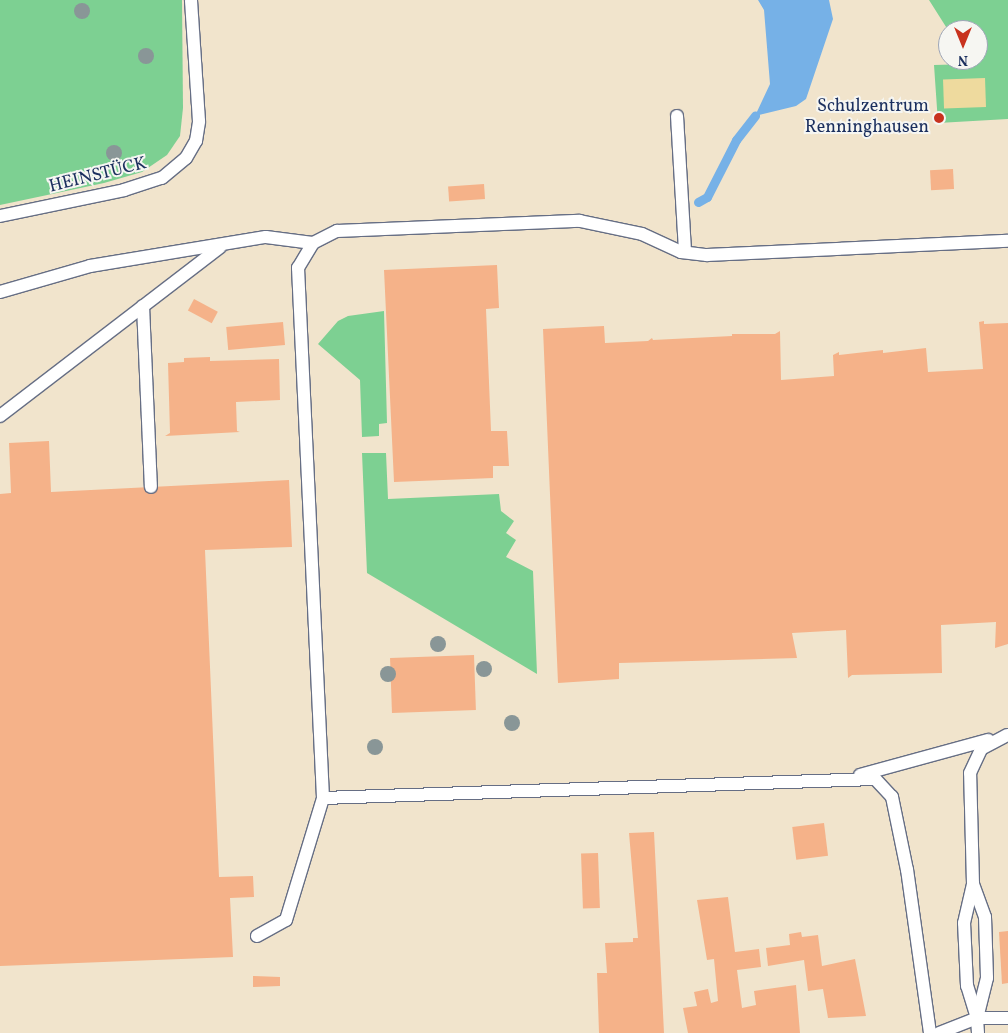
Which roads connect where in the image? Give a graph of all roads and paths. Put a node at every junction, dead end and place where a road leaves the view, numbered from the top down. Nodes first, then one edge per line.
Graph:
1 (191, 0) edge
2 (677, 116) dead end
3 (0, 216) edge
4 (1008, 242) edge
5 (312, 243) junction
6 (222, 246) junction
7 (685, 252) junction
8 (0, 292) edge
9 (143, 306) junction
10 (0, 416) edge
11 (151, 487) dead end
12 (1007, 735) edge
13 (843, 779) junction
14 (323, 798) junction
15 (973, 884) junction
16 (257, 936) dead end
17 (977, 1018) junction
18 (1008, 1018) edge
19 (930, 1033) edge
20 (939, 1033) edge
21 (978, 1033) edge

1 - 3 lane, HEINSTÜCK
2 - 7 lane
4 - 7 lane
5 - 6 lane
5 - 7 lane
5 - 14 lane
6 - 8 lane
6 - 9 lane
9 - 10 lane
9 - 11 lane
12 - 13 lane
12 - 15 lane
13 - 14 lane
13 - 19 lane
14 - 16 lane
15 - 17 lane
15 - 17 lane
17 - 18 lane
17 - 20 lane
17 - 21 lane

